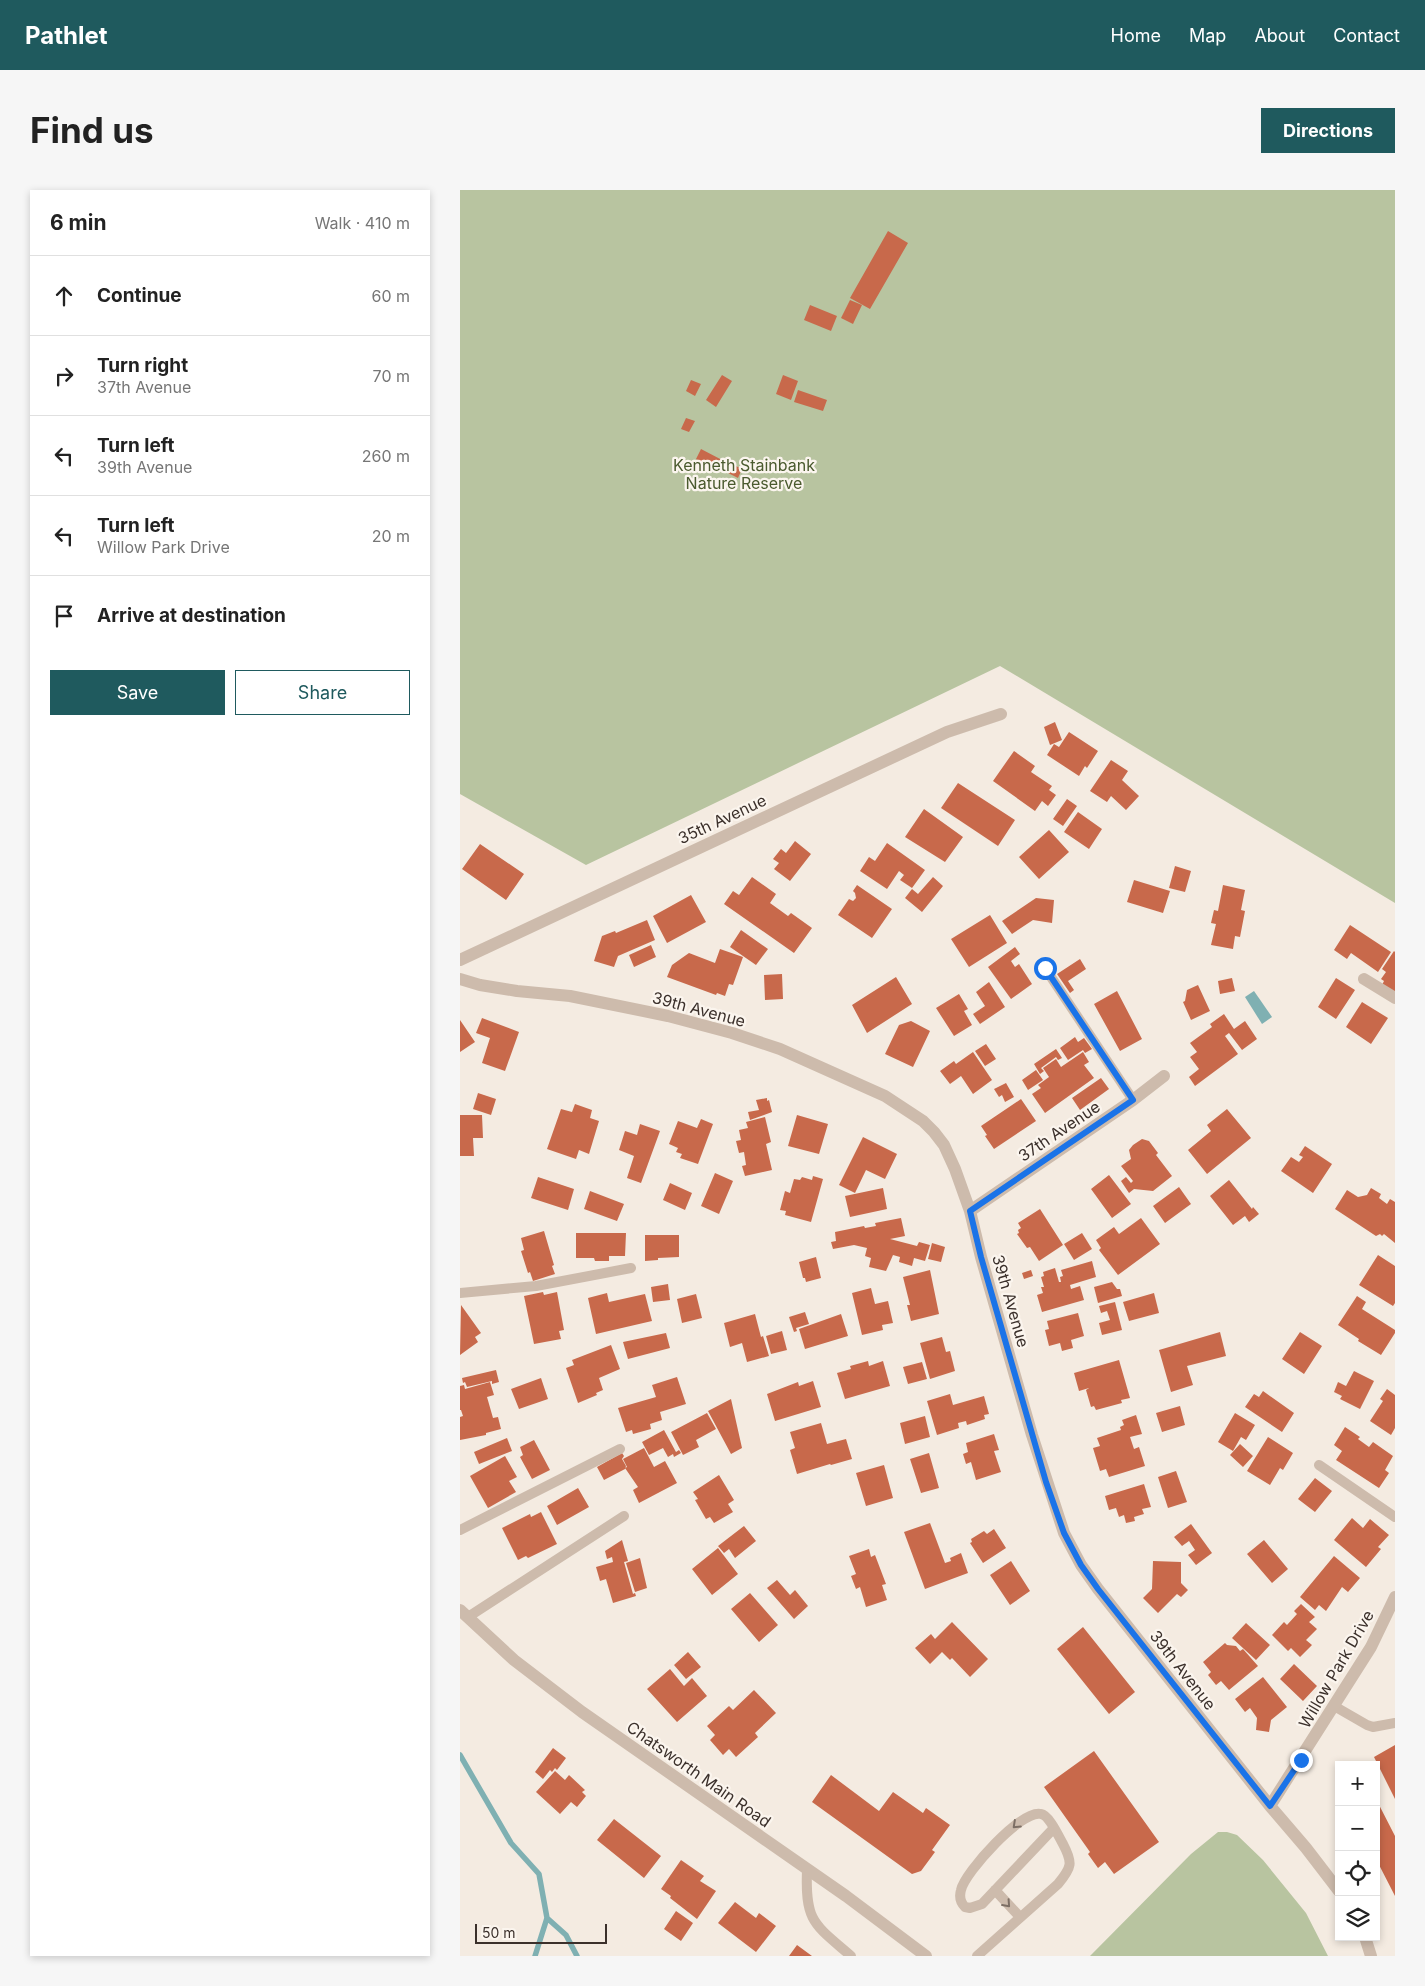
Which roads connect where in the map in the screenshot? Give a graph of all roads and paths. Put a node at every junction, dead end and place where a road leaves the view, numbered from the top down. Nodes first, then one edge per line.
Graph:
1 (1001, 714) dead end
2 (460, 960) edge
3 (1045, 968) dead end
4 (460, 979) edge
5 (1364, 979) dead end
6 (1395, 998) edge
7 (1164, 1076) dead end
8 (1133, 1100) junction
9 (970, 1211) junction
10 (631, 1268) dead end
11 (460, 1293) edge
12 (620, 1449) dead end
13 (1319, 1465) dead end
14 (624, 1516) dead end
15 (1395, 1517) edge
16 (460, 1530) edge
17 (1395, 1596) edge
18 (464, 1614) edge
19 (1334, 1706) junction
20 (1395, 1723) edge
21 (1270, 1806) junction
22 (1054, 1828) junction
23 (807, 1870) junction
24 (1335, 1886) edge
25 (995, 1890) junction
26 (1020, 1917) junction
27 (1366, 1941) edge
28 (852, 1956) edge
29 (926, 1956) edge
30 (977, 1956) edge
31 (1371, 1956) edge

1 - 2 street, 35th Avenue
3 - 8 lane
4 - 9 street, 39th Avenue
5 - 6 street
7 - 8 street, 37th Avenue
8 - 9 street, 37th Avenue
9 - 21 street, 39th Avenue
10 - 11 lane
12 - 16 lane
13 - 15 lane
14 - 18 lane
17 - 19 street, Willow Park Drive
18 - 23 street, Chatsworth Main Road
19 - 20 lane
19 - 21 street, Willow Park Drive
21 - 24 street, 39th Avenue
22 - 25 lane
22 -> 25 lane
22 - 26 lane
23 - 28 lane
23 - 29 street, Chatsworth Main Road
25 -> 26 lane
26 - 30 lane
27 - 31 street

